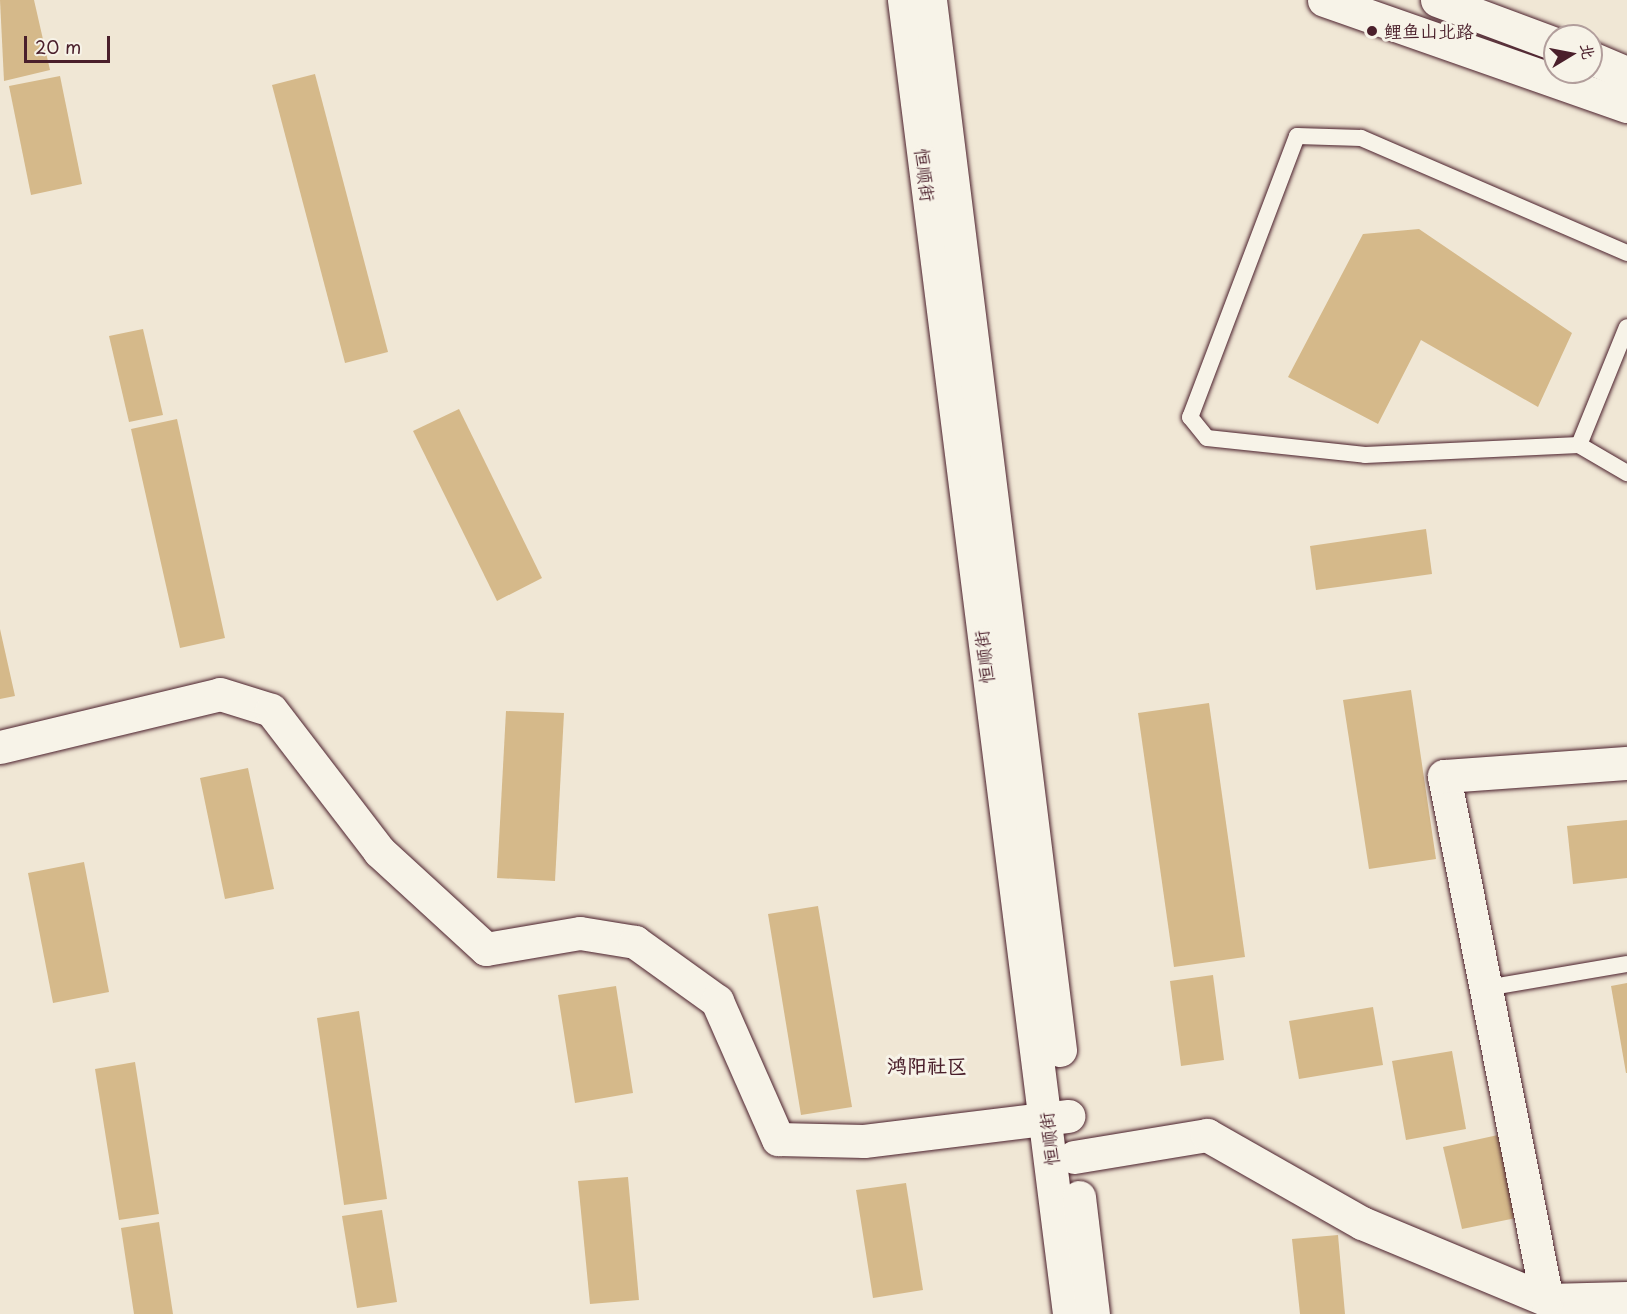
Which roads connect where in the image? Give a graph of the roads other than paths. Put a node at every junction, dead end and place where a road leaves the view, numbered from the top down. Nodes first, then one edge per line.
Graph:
1 (904, 0) edge
2 (930, 0) edge
3 (1324, 0) edge
4 (1437, 0) edge
5 (1543, 40) edge
6 (1603, 63) edge
7 (1627, 74) edge
8 (1627, 106) edge
9 (1627, 253) edge
10 (1627, 327) edge
11 (1579, 445) junction
12 (1627, 473) edge
13 (0, 747) edge
14 (1627, 763) edge
15 (1627, 964) edge
16 (1486, 988) junction
17 (1058, 1117) junction
18 (1074, 1157) junction
19 (1627, 1298) edge
20 (1547, 1300) junction
21 (1069, 1314) edge
22 (1093, 1314) edge

1 - 17 street, 恒顺街
2 - 17 street, 恒顺街
3 - 8 street
4 - 5 street
6 - 7 street
9 - 11 lane
10 - 11 lane
11 - 12 lane
13 - 17 street
14 - 16 street
15 - 16 lane
16 - 20 street
17 - 18 street, 恒顺街
17 - 21 street, 恒顺街
18 - 20 street
18 - 22 street, 恒顺街
19 - 20 street

